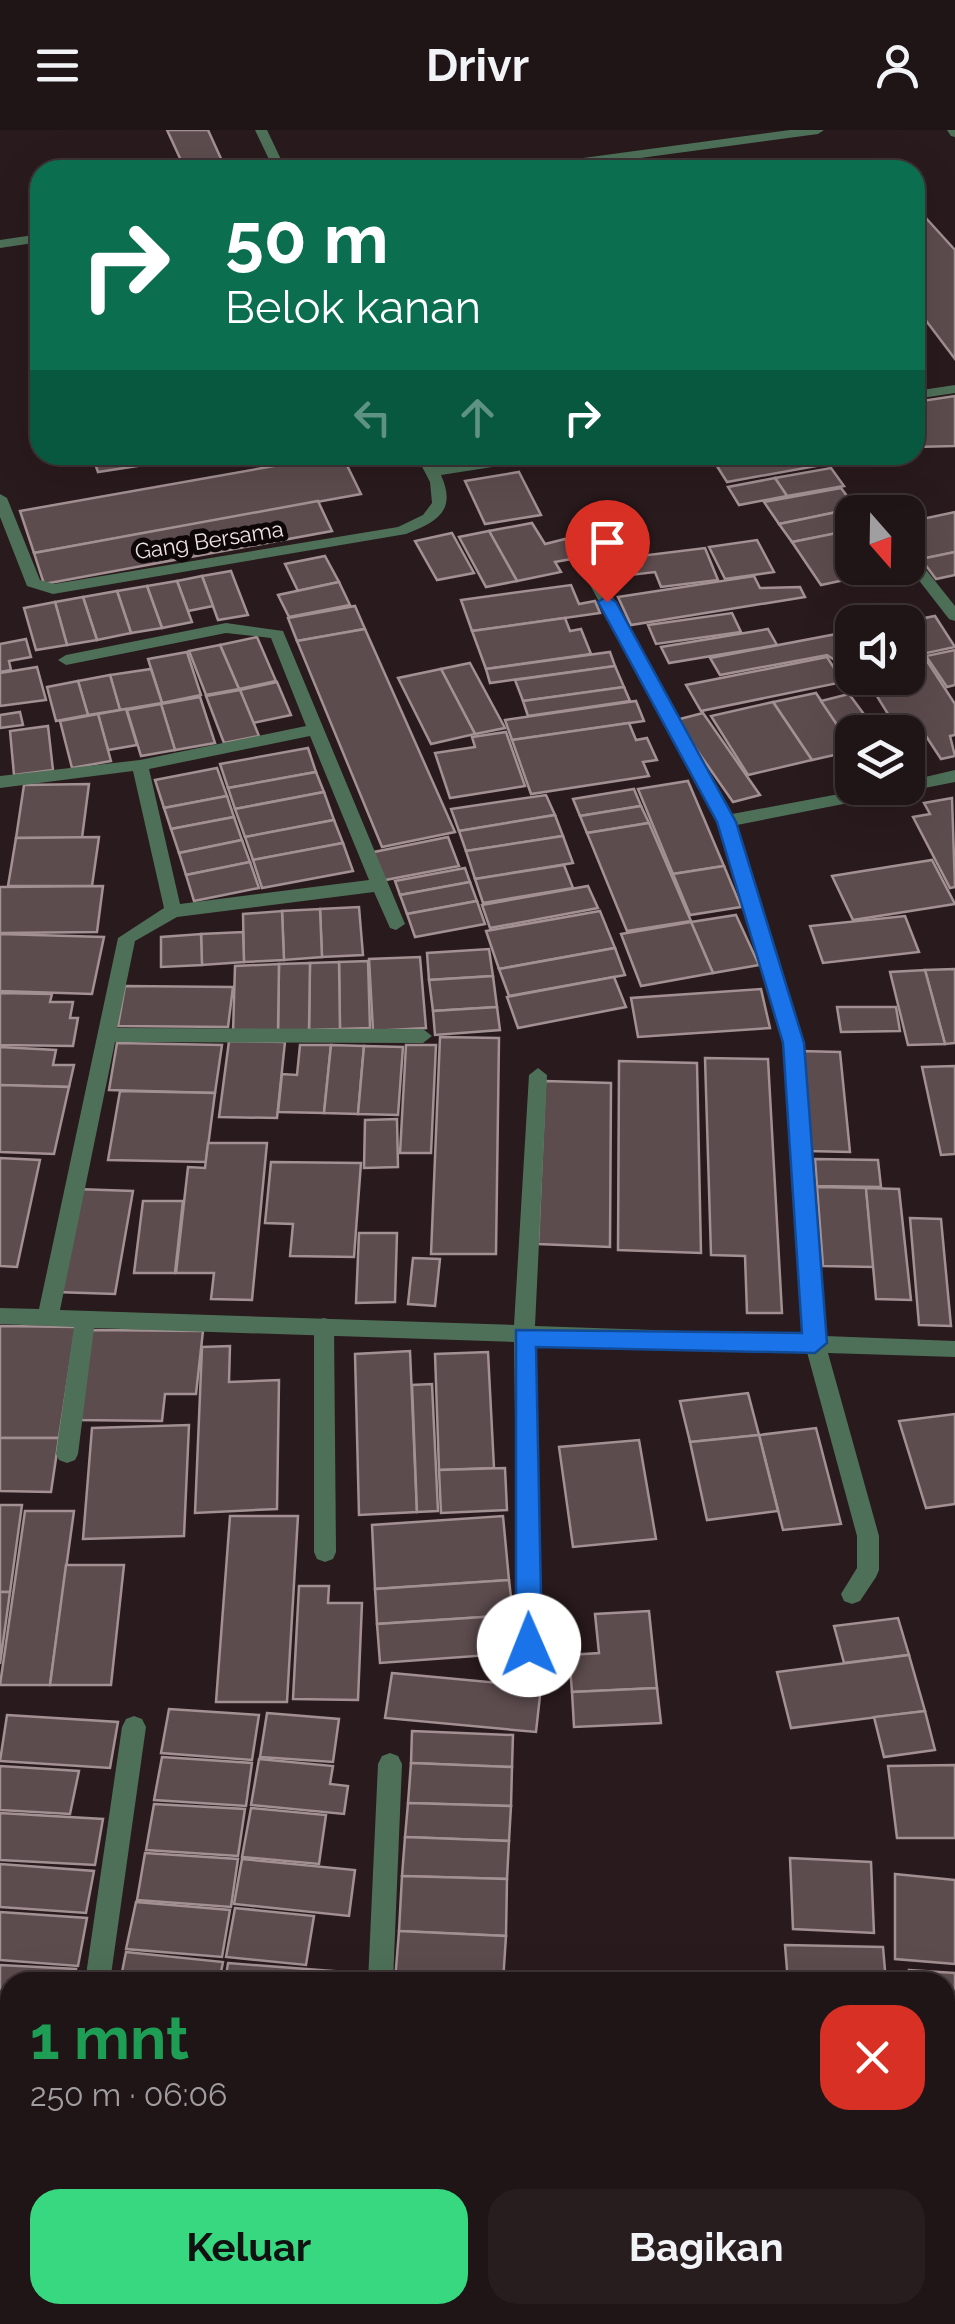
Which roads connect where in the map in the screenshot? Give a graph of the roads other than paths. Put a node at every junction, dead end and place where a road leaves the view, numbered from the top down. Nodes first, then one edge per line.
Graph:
1 (261, 130) edge
2 (818, 130) edge
3 (275, 160) edge
4 (598, 160) edge
5 (30, 240) edge
6 (0, 244) edge
7 (955, 389) edge
8 (925, 394) edge
9 (430, 465) edge
10 (479, 465) edge
11 (434, 472) junction
12 (0, 498) edge
13 (591, 572) dead end
14 (925, 578) edge
15 (955, 616) edge
16 (66, 660) dead end
17 (318, 729) junction
18 (140, 765) junction
19 (955, 776) edge
20 (0, 782) edge
21 (925, 782) edge
22 (835, 800) edge
23 (726, 822) junction
24 (380, 886) junction
25 (173, 911) junction
26 (396, 924) dead end
27 (108, 1035) junction
28 (423, 1036) dead end
29 (538, 1076) dead end
30 (0, 1316) edge
31 (48, 1316) junction
32 (85, 1320) junction
33 (324, 1326) junction
34 (524, 1337) junction
35 (815, 1343) junction
36 (955, 1349) edge
37 (68, 1454) dead end
38 (324, 1552) dead end
39 (852, 1594) dead end
40 (529, 1645) dead end
41 (134, 1728) dead end
42 (390, 1764) dead end
43 (98, 1972) edge
44 (380, 1972) edge

1 - 3 street
2 - 4 street
5 - 6 street
7 - 8 street
9 - 11 street
10 - 11 street
11 - 12 street, Gang Bersama
13 - 23 street
14 - 15 street
16 - 17 street
17 - 18 street
17 - 24 street
18 - 20 street
18 - 25 street
19 - 21 street
22 - 23 street
23 - 35 street
24 - 25 street
24 - 26 street
25 - 27 street
27 - 28 street
27 - 31 street
29 - 34 street
30 - 31 street
31 - 32 street
32 - 33 street
32 - 37 street
33 - 34 street
33 - 38 street
34 - 35 street
34 - 40 street
35 - 36 street
35 - 39 street
41 - 43 street
42 - 44 street

